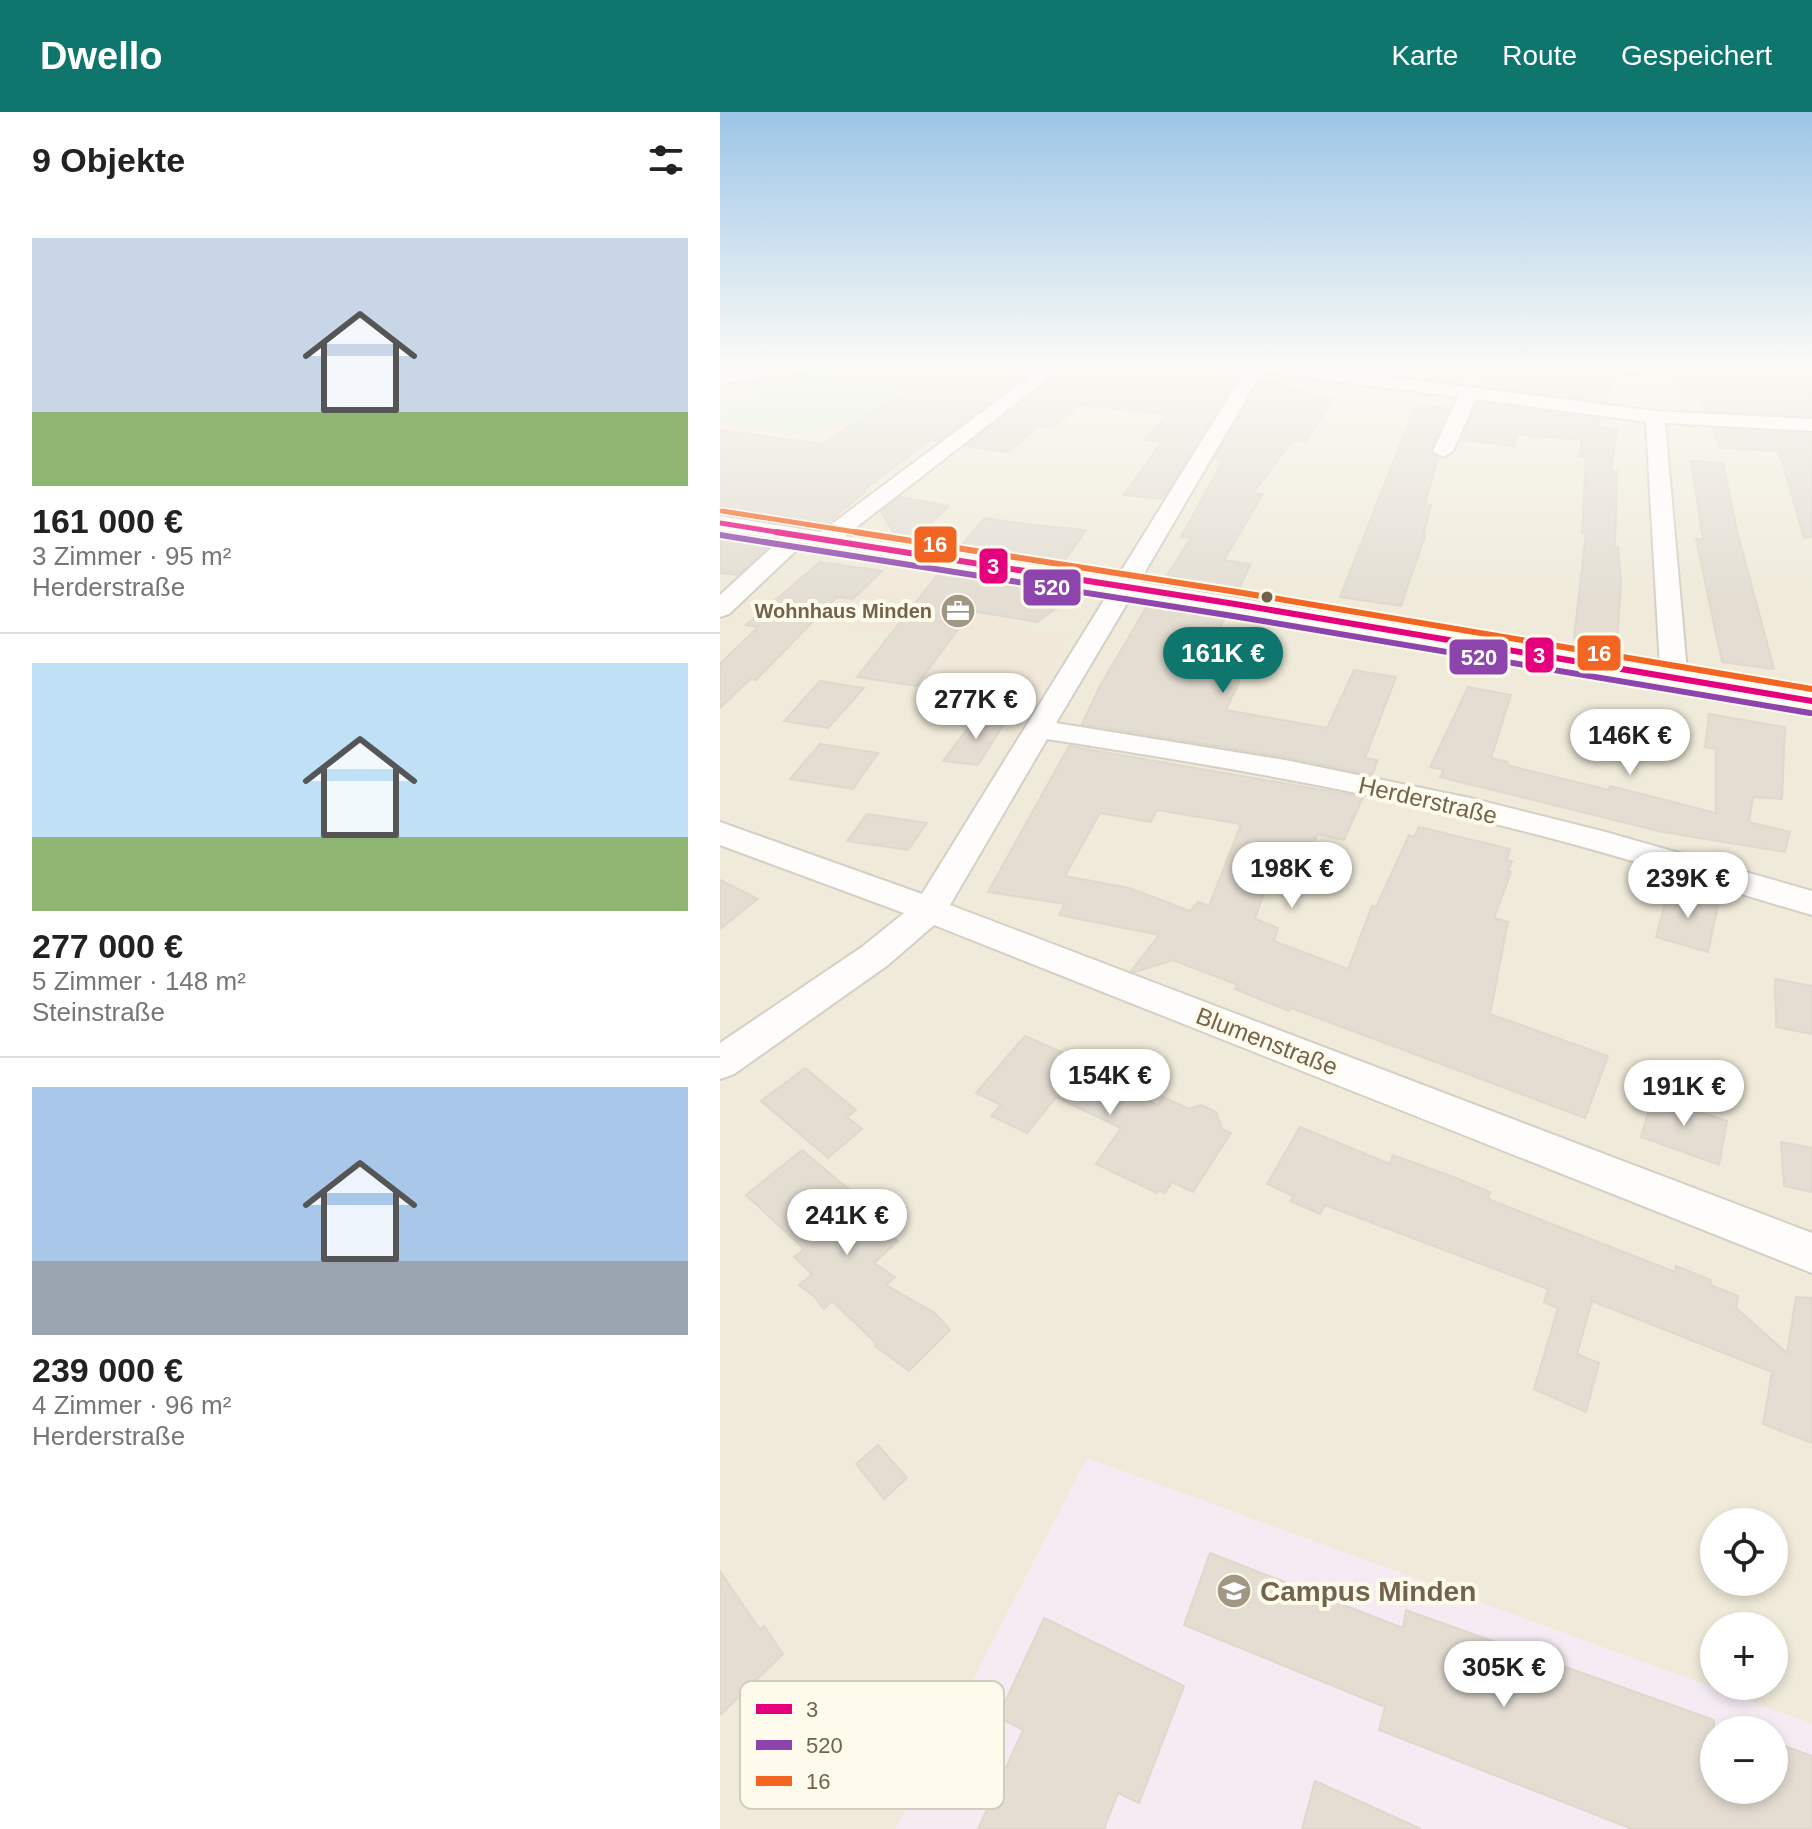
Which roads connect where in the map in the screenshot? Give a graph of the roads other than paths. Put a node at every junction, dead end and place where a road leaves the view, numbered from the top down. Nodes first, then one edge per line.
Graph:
1 (952, 444) edge
2 (1207, 444) edge
3 (1446, 444) edge
4 (1657, 444) edge
5 (1443, 451) dead end
6 (720, 523) edge
7 (798, 536) junction
8 (826, 539) junction
9 (1124, 586) junction
10 (720, 609) edge
11 (1674, 676) junction
12 (1812, 701) edge
13 (1036, 729) junction
14 (720, 833) edge
15 (1812, 903) edge
16 (930, 910) junction
17 (720, 1063) edge
18 (1812, 1253) edge

1 - 8 street
2 - 9 street
3 - 5 street
4 - 11 street
6 - 7 street
7 - 8 street
7 - 10 street
8 - 9 street
9 - 11 street
9 - 13 street
11 - 12 street
13 - 15 street, Herderstraße
13 - 16 street
14 - 16 street, Blumenstraße
16 - 17 street
16 - 18 street, Blumenstraße

